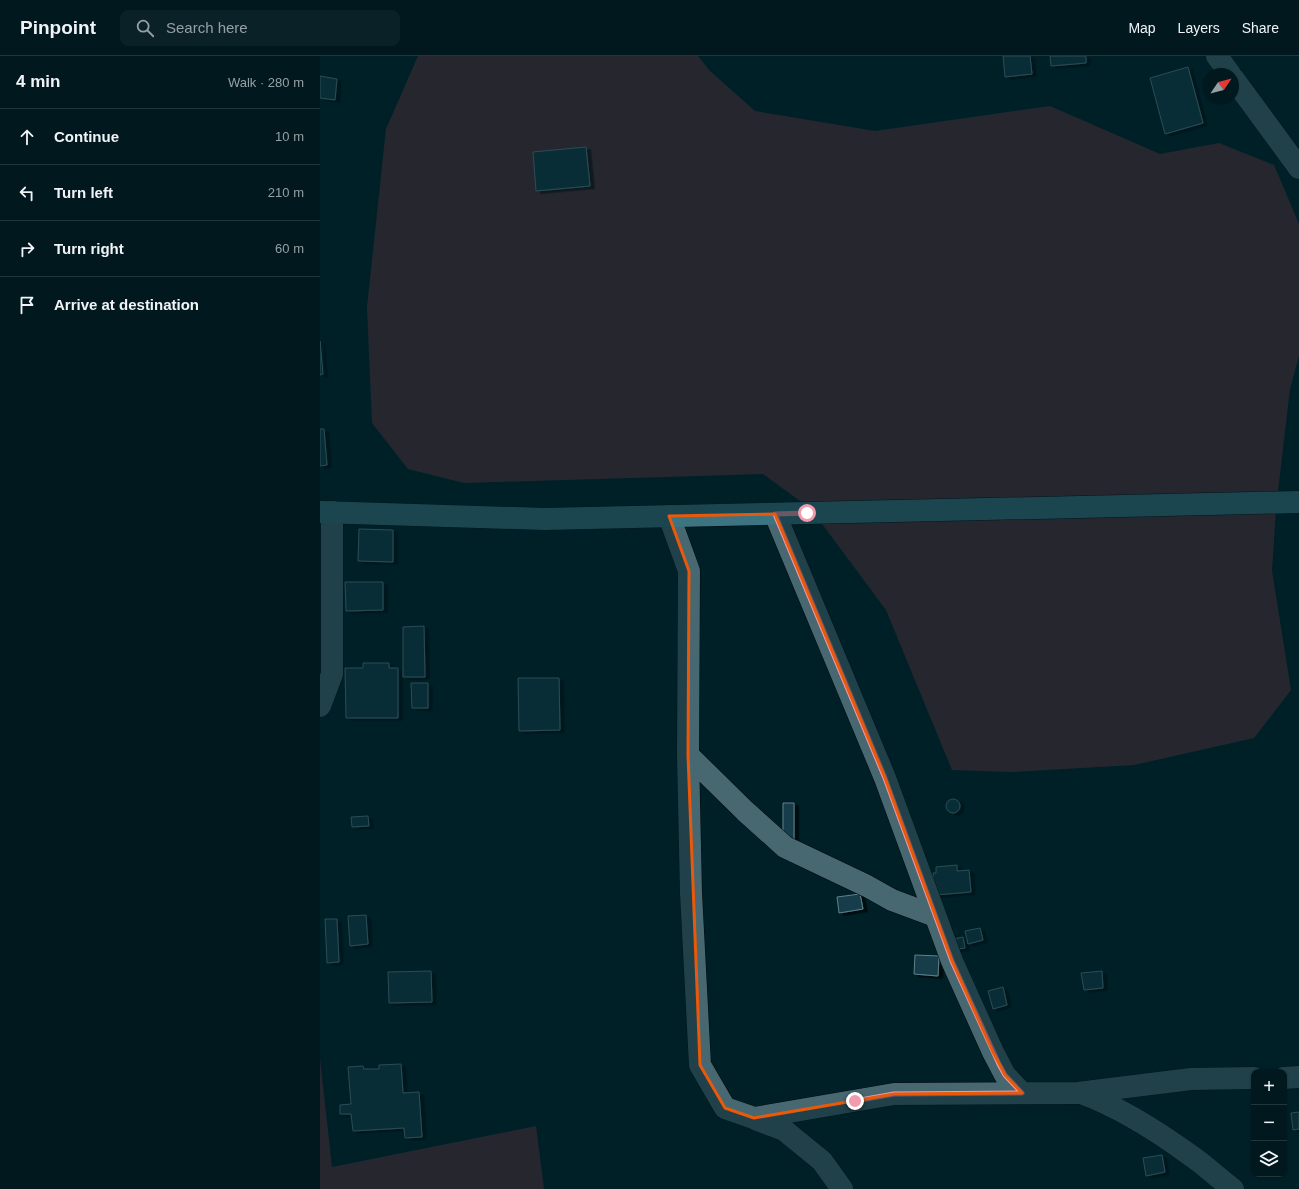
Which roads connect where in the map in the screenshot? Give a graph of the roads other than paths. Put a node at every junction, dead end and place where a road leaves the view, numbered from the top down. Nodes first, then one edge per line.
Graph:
1 (1217, 56) edge
2 (1226, 68) edge
3 (1239, 86) edge
4 (1299, 168) edge
5 (1299, 502) edge
6 (326, 512) edge
7 (775, 514) junction
8 (669, 516) junction
9 (320, 706) edge
10 (688, 755) junction
11 (935, 916) junction
12 (1299, 1077) edge
13 (1251, 1078) edge
14 (1287, 1078) edge
15 (1078, 1092) junction
16 (1022, 1093) junction
17 (754, 1118) junction
18 (842, 1189) edge
19 (1233, 1189) edge

1 - 2 street
3 - 4 street
5 - 7 main road
6 - 8 main road
6 - 9 street
7 - 8 main road
7 - 11 street
8 - 10 street
10 - 11 street
10 - 17 street
11 - 16 street
12 - 14 street
13 - 15 street
15 - 16 street
15 - 19 street
16 - 17 street
17 - 18 street

